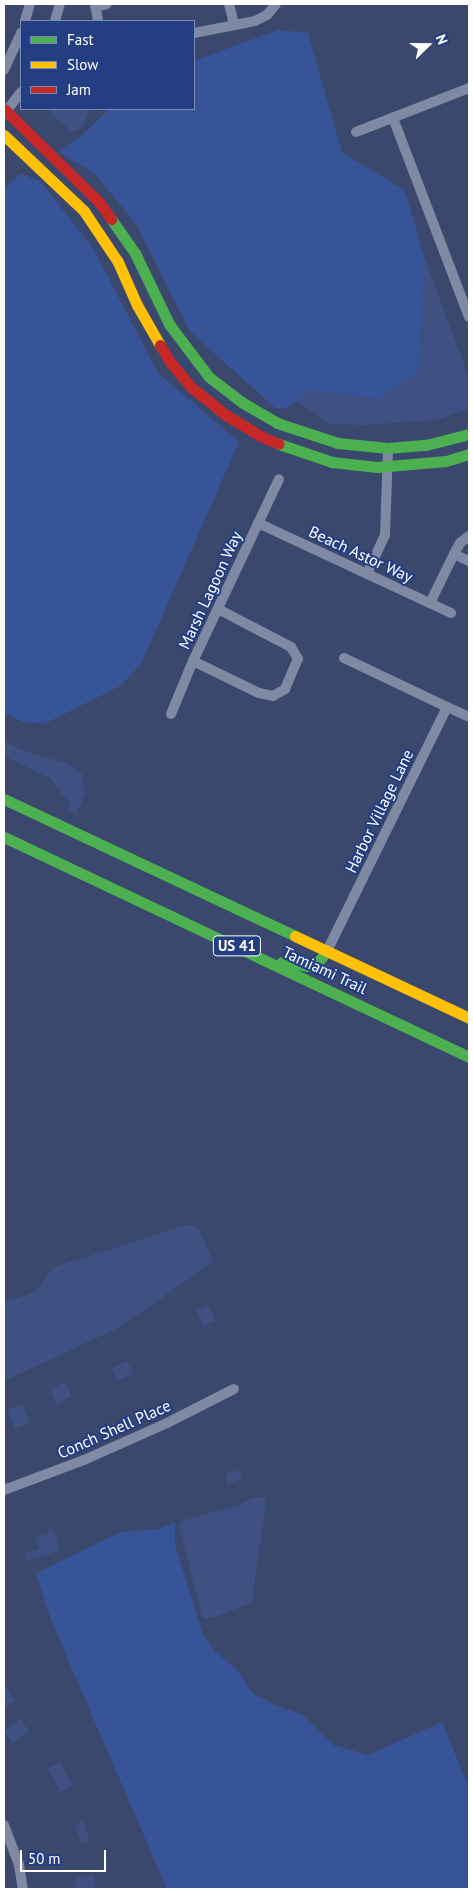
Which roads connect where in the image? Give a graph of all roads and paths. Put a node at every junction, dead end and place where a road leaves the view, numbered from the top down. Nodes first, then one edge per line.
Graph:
1 (30, 4) edge
2 (60, 4) edge
3 (107, 4) edge
4 (229, 4) edge
5 (276, 4) edge
6 (95, 5) edge
7 (25, 20) edge
8 (55, 20) edge
9 (98, 20) edge
10 (234, 24) junction
11 (195, 33) edge
12 (20, 36) edge
13 (4, 70) edge
14 (469, 88) edge
15 (20, 93) edge
16 (5, 112) edge
17 (393, 118) junction
18 (356, 132) dead end
19 (4, 135) edge
20 (466, 298) edge
21 (469, 318) edge
22 (469, 434) edge
23 (388, 448) junction
24 (469, 454) edge
25 (387, 467) junction
26 (279, 479) dead end
27 (258, 523) junction
28 (469, 536) edge
29 (454, 554) junction
30 (469, 561) edge
31 (367, 574) junction
32 (430, 603) junction
33 (218, 609) junction
34 (451, 613) dead end
35 (344, 658) dead end
36 (193, 661) junction
37 (447, 707) junction
38 (171, 714) dead end
39 (469, 717) edge
40 (7, 802) edge
41 (4, 837) edge
42 (327, 951) junction
43 (267, 960) junction
44 (469, 1018) edge
45 (469, 1057) edge
46 (234, 1389) dead end
47 (4, 1490) edge
48 (4, 1825) edge
49 (23, 1889) edge

1 - 7 street
2 - 8 street
3 - 6 street
4 - 10 street
5 - 10 street
6 - 9 street
10 - 11 street
12 - 13 street
14 - 17 street
15 - 16 street
16 - 23 street
17 - 18 street
17 - 20 street
19 - 25 street
20 - 21 street
22 - 23 street
23 - 25 street
24 - 25 street
25 - 31 street
26 - 27 street, Marsh Lagoon Way
27 - 31 street, Beach Astor Way
27 - 33 street, Marsh Lagoon Way
28 - 29 street
29 - 30 street
29 - 32 street
31 - 32 street, Beach Astor Way
32 - 34 street, Beach Astor Way
33 - 36 street, Marsh Lagoon Way
33 - 36 street
35 - 37 street
36 - 38 street, Marsh Lagoon Way
37 - 39 street
37 - 42 street, Harbor Village Lane
40 - 42 street, Tamiami Trail / US 41
41 - 43 street, Tamiami Trail / US 41
42 - 43 street
42 - 44 street, Tamiami Trail / US 41
43 - 45 street, Tamiami Trail / US 41
46 - 47 street, Conch Shell Place
48 - 49 street

